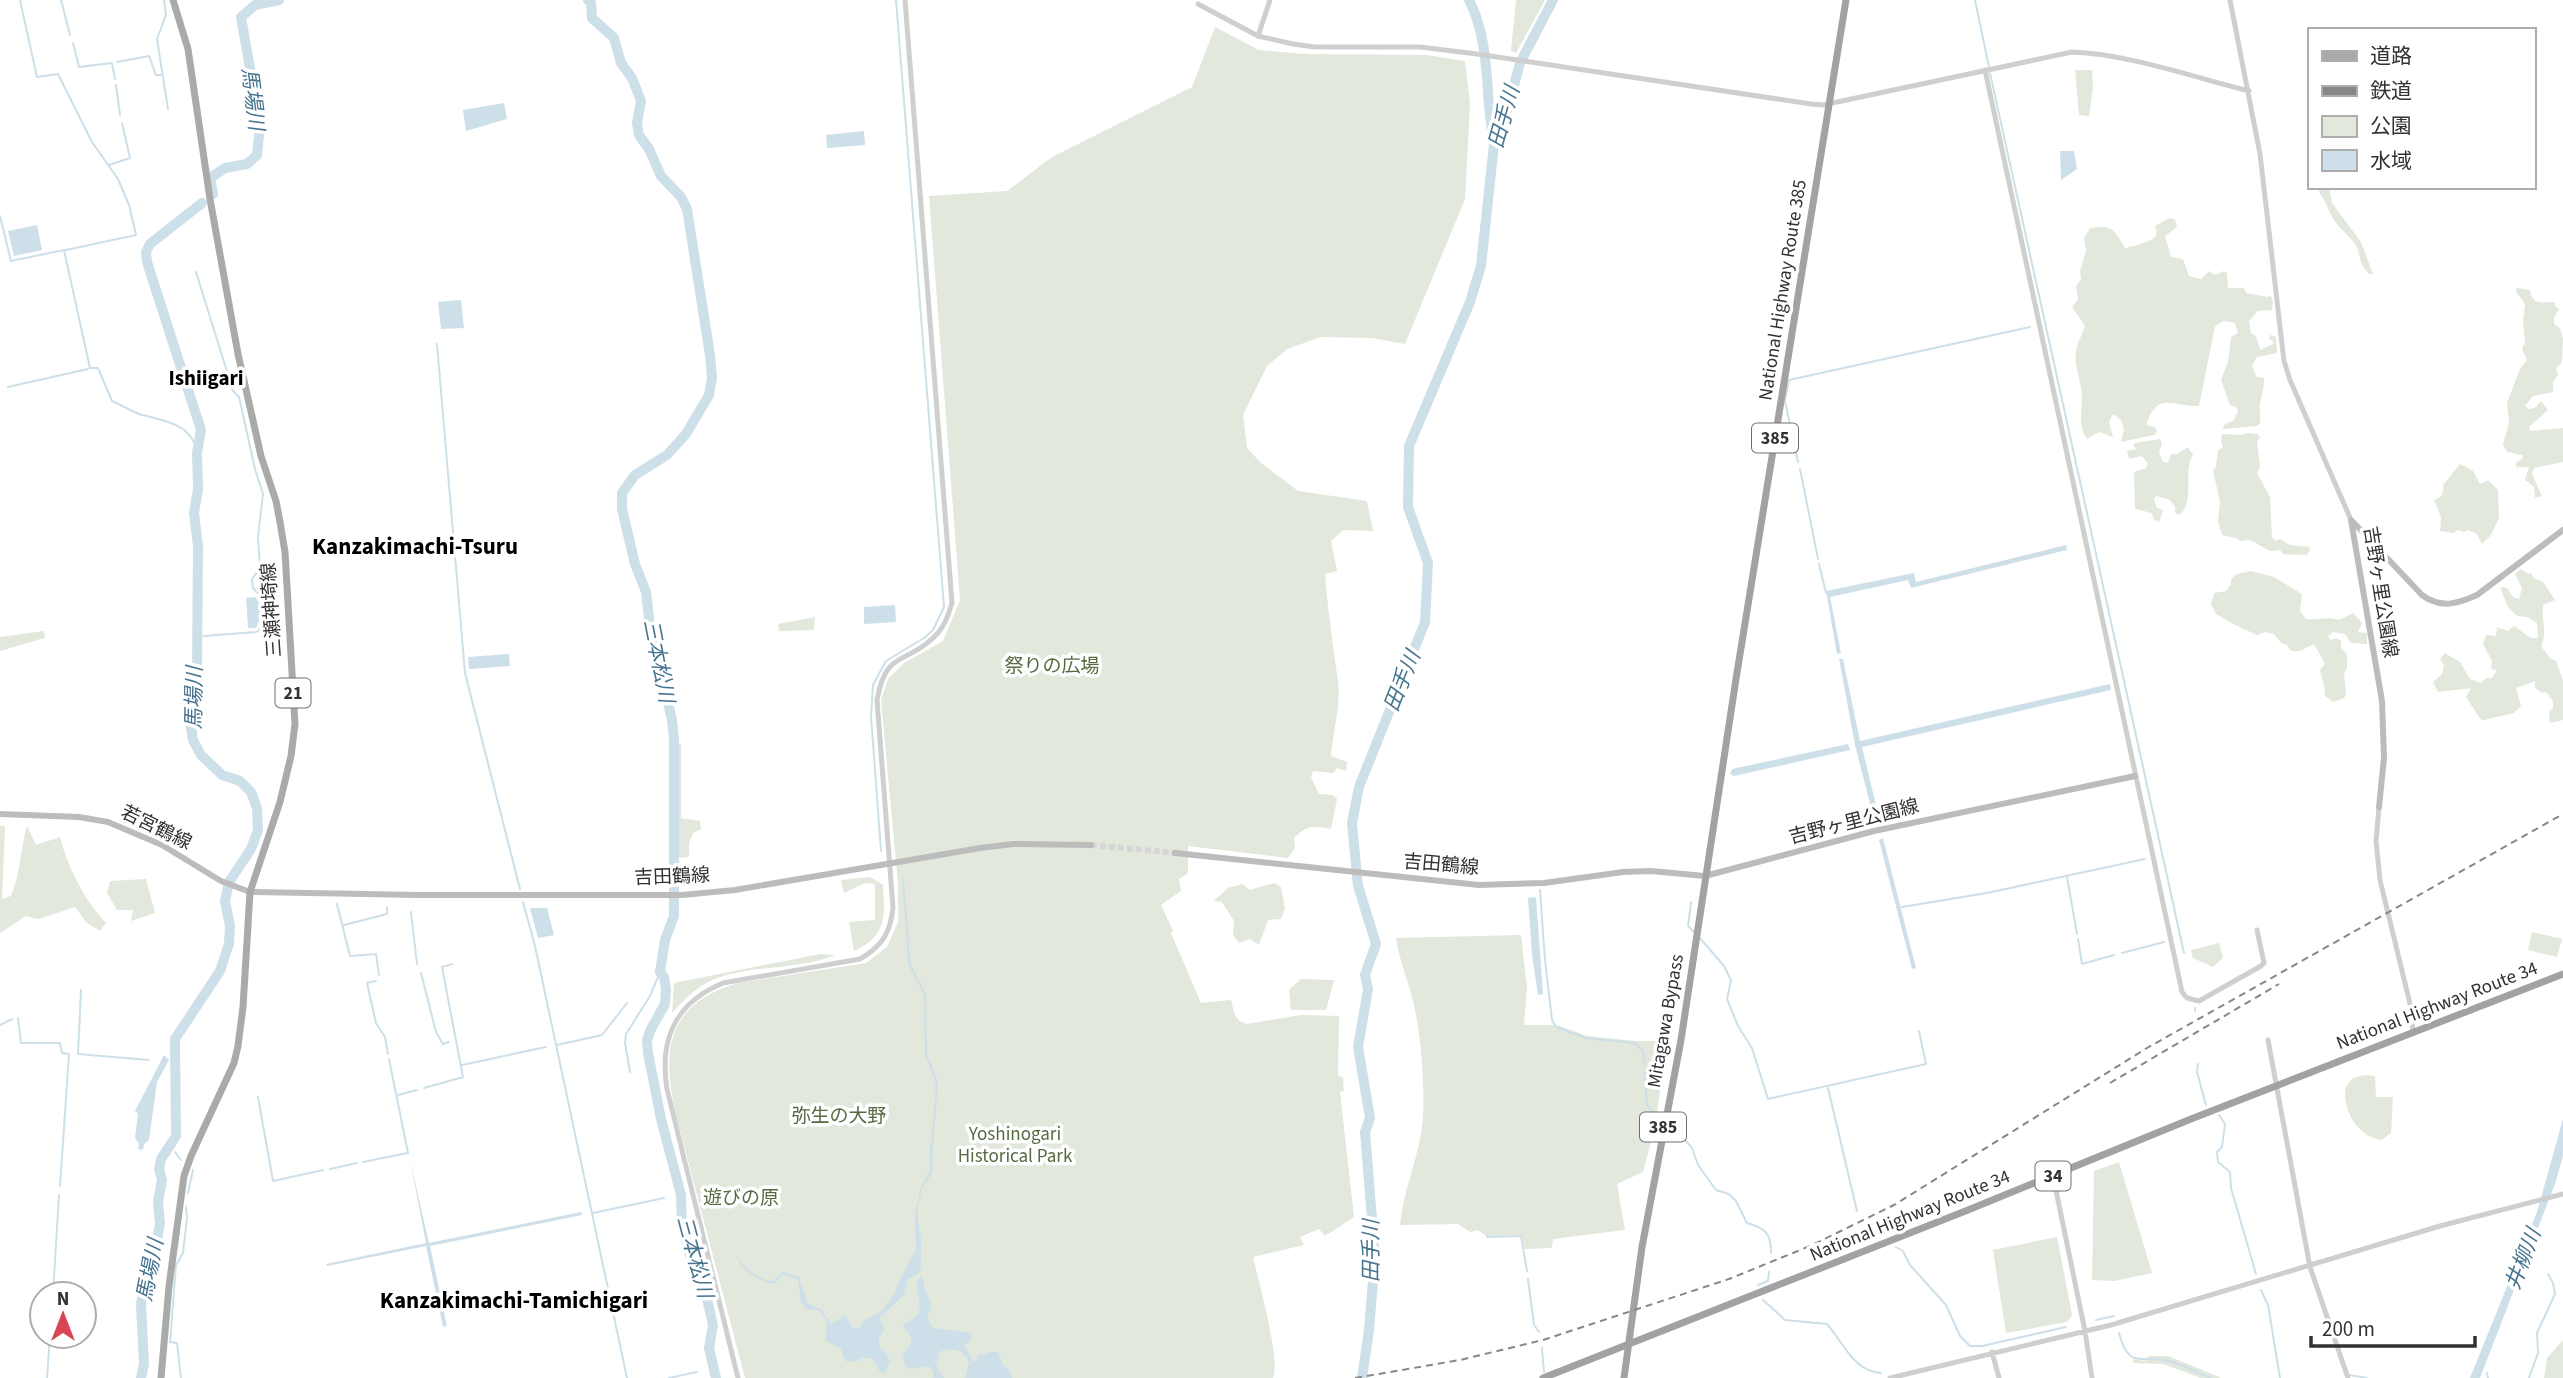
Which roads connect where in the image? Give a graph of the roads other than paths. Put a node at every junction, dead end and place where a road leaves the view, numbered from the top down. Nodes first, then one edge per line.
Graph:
1 (173, 0) edge
2 (905, 0) edge
3 (1270, 0) edge
4 (1846, 0) edge
5 (2230, 0) edge
6 (1198, 4) dead end
7 (1258, 36) junction
8 (1985, 70) junction
9 (2249, 91) junction
10 (1829, 103) junction
11 (2351, 520) junction
12 (2563, 530) edge
13 (2134, 776) junction
14 (2379, 807) joint
15 (0, 814) edge
16 (1091, 845) tunnel mouth
17 (1175, 853) tunnel mouth
18 (890, 863) junction
19 (1705, 876) junction
20 (250, 892) junction
21 (2257, 930) dead end
22 (2563, 974) edge
23 (2413, 1032) junction
24 (2268, 1040) dead end
25 (2276, 1086) junction
26 (2053, 1176) junction
27 (2560, 1194) edge
28 (2310, 1266) junction
29 (2085, 1331) junction
30 (1630, 1344) junction
31 (1992, 1352) junction
32 (2347, 1375) edge
33 (161, 1378) edge
34 (738, 1378) edge
35 (1543, 1378) edge
36 (1624, 1378) edge
37 (1889, 1378) edge
38 (1999, 1378) edge
39 (2092, 1378) edge

1 - 20 main road, 三瀬神埼線 / 21
2 - 18 street
3 - 7 street
4 - 10 highway, National Highway Route 385 / 385
5 - 9 street
6 - 7 street
7 - 10 street
8 - 9 street
8 - 10 street
8 - 13 street
9 - 11 street
10 - 19 highway, National Highway Route 385 / 385
11 - 12 main road, 吉野ヶ里公園線
11 - 14 main road, 吉野ヶ里公園線
13 - 19 main road, 吉野ヶ里公園線
13 - 21 street
14 - 23 street
15 - 20 main road, 若宮鶴線
16 - 18 main road, 吉田鶴線
17 - 19 main road, 吉田鶴線
18 - 20 main road, 吉田鶴線
18 - 34 street
19 - 30 highway, Mitagawa Bypass / 385
20 - 33 main road, 三瀬神埼線 / 21
22 - 23 highway, National Highway Route 34 / 34
23 - 25 highway, National Highway Route 34 / 34
24 - 25 street
25 - 26 highway, National Highway Route 34 / 34
25 - 28 street
26 - 29 street
26 - 30 highway, National Highway Route 34 / 34
27 - 28 street
28 - 29 street
28 - 32 street
29 - 31 street
29 - 39 street
30 - 35 highway, National Highway Route 34 / 34
30 - 36 highway, Mitagawa Bypass / 385
31 - 37 street
31 - 38 street

